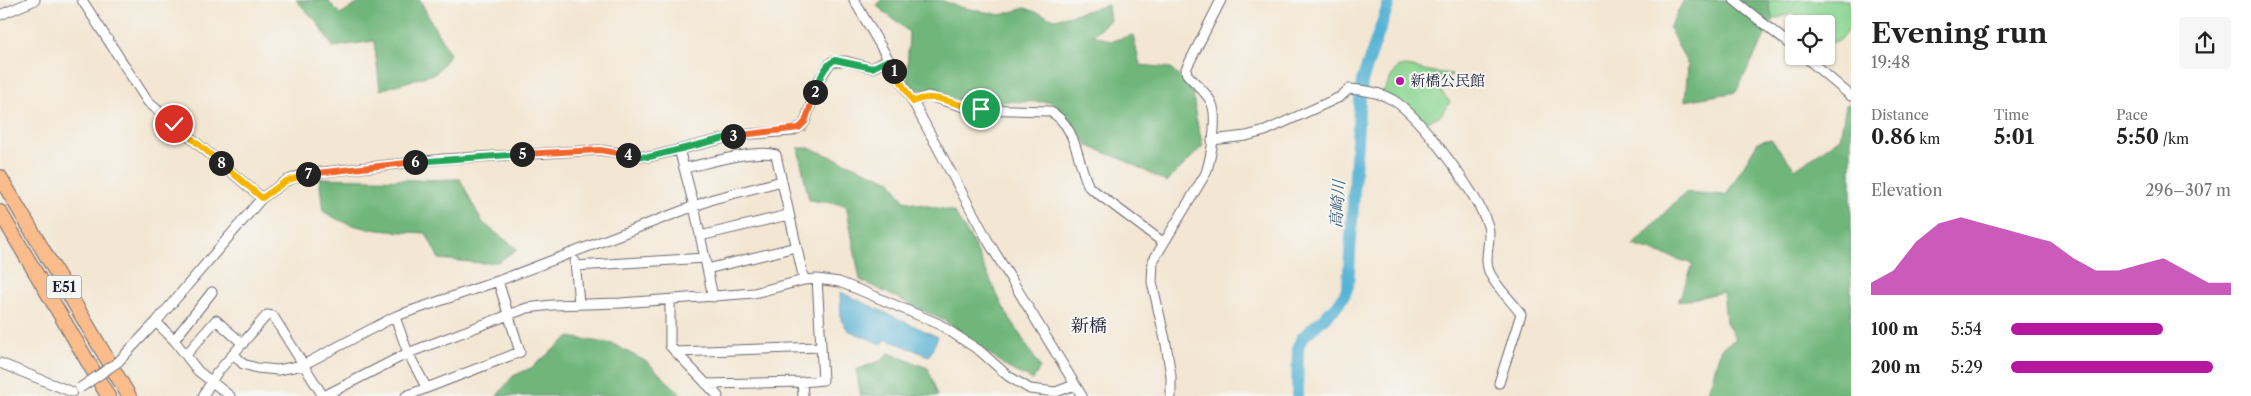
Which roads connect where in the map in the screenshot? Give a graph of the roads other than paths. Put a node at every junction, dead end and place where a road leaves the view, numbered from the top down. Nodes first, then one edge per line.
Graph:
1 (35, 0) edge
2 (82, 0) edge
3 (854, 0) edge
4 (1220, 0) edge
5 (1734, 0) edge
6 (0, 15) edge
7 (1785, 41) edge
8 (888, 60) junction
9 (1815, 65) edge
10 (1851, 96) edge
11 (913, 102) junction
12 (1212, 140) junction
13 (679, 149) junction
14 (684, 168) junction
15 (0, 176) edge
16 (782, 181) junction
17 (262, 198) junction
18 (694, 206) junction
19 (0, 212) edge
20 (788, 215) junction
21 (700, 236) junction
22 (1164, 243) junction
23 (796, 247) junction
24 (574, 252) junction
25 (705, 258) junction
26 (576, 266) junction
27 (707, 269) junction
28 (817, 278) junction
29 (804, 280) junction
30 (498, 281) junction
31 (212, 292) dead end
32 (713, 297) junction
33 (670, 300) junction
34 (579, 303) junction
35 (509, 314) junction
36 (395, 317) junction
37 (156, 322) junction
38 (174, 340) junction
39 (243, 344) junction
40 (820, 347) junction
41 (408, 352) junction
42 (675, 352) junction
43 (234, 354) junction
44 (186, 355) junction
45 (0, 364) edge
46 (303, 365) junction
47 (211, 382) junction
48 (802, 382) junction
49 (1499, 383) dead end
50 (706, 384) junction
51 (1074, 385) junction
52 (426, 387) junction
53 (73, 392) edge
54 (108, 396) edge
55 (129, 396) edge
56 (203, 396) edge
57 (230, 396) edge
58 (324, 396) edge
59 (406, 396) edge
60 (718, 396) edge
61 (802, 396) edge
62 (1082, 396) edge
63 (1172, 396) edge

1 - 6 street
2 - 17 street
3 - 8 street
4 - 12 street
5 - 7 street
8 - 11 street
8 - 13 street
9 - 10 street
11 - 22 street
11 - 51 street
12 - 22 street
12 - 49 street
13 - 14 street
13 - 17 street
14 - 16 street
14 - 18 street
15 - 55 highway, E51
16 - 18 street
16 - 20 street
17 - 37 street
18 - 21 street
18 - 24 street
19 - 54 highway, E51
20 - 21 street
20 - 23 street
21 - 25 street
22 - 63 street
23 - 27 street
23 - 29 street
24 - 26 street
24 - 30 street
25 - 26 street
25 - 27 street
26 - 34 street
27 - 32 street
28 - 29 street
28 - 40 street
28 - 51 street
29 - 32 street
30 - 35 street
30 - 36 street
31 - 38 street
32 - 33 street
33 - 34 street
33 - 42 street
34 - 35 street
35 - 41 street
35 - 52 street
36 - 41 street
36 - 46 street
37 - 38 street
37 - 53 street, bridge
38 - 44 street
39 - 43 street
39 - 44 street
39 - 46 street
40 - 42 street
40 - 48 street
41 - 52 street
41 - 58 street
42 - 50 street
43 - 46 street
43 - 47 street
44 - 47 street
45 - 53 street
46 - 58 street
47 - 56 street
47 - 57 street
48 - 50 street
48 - 61 street
50 - 60 street
51 - 62 street
52 - 59 street

